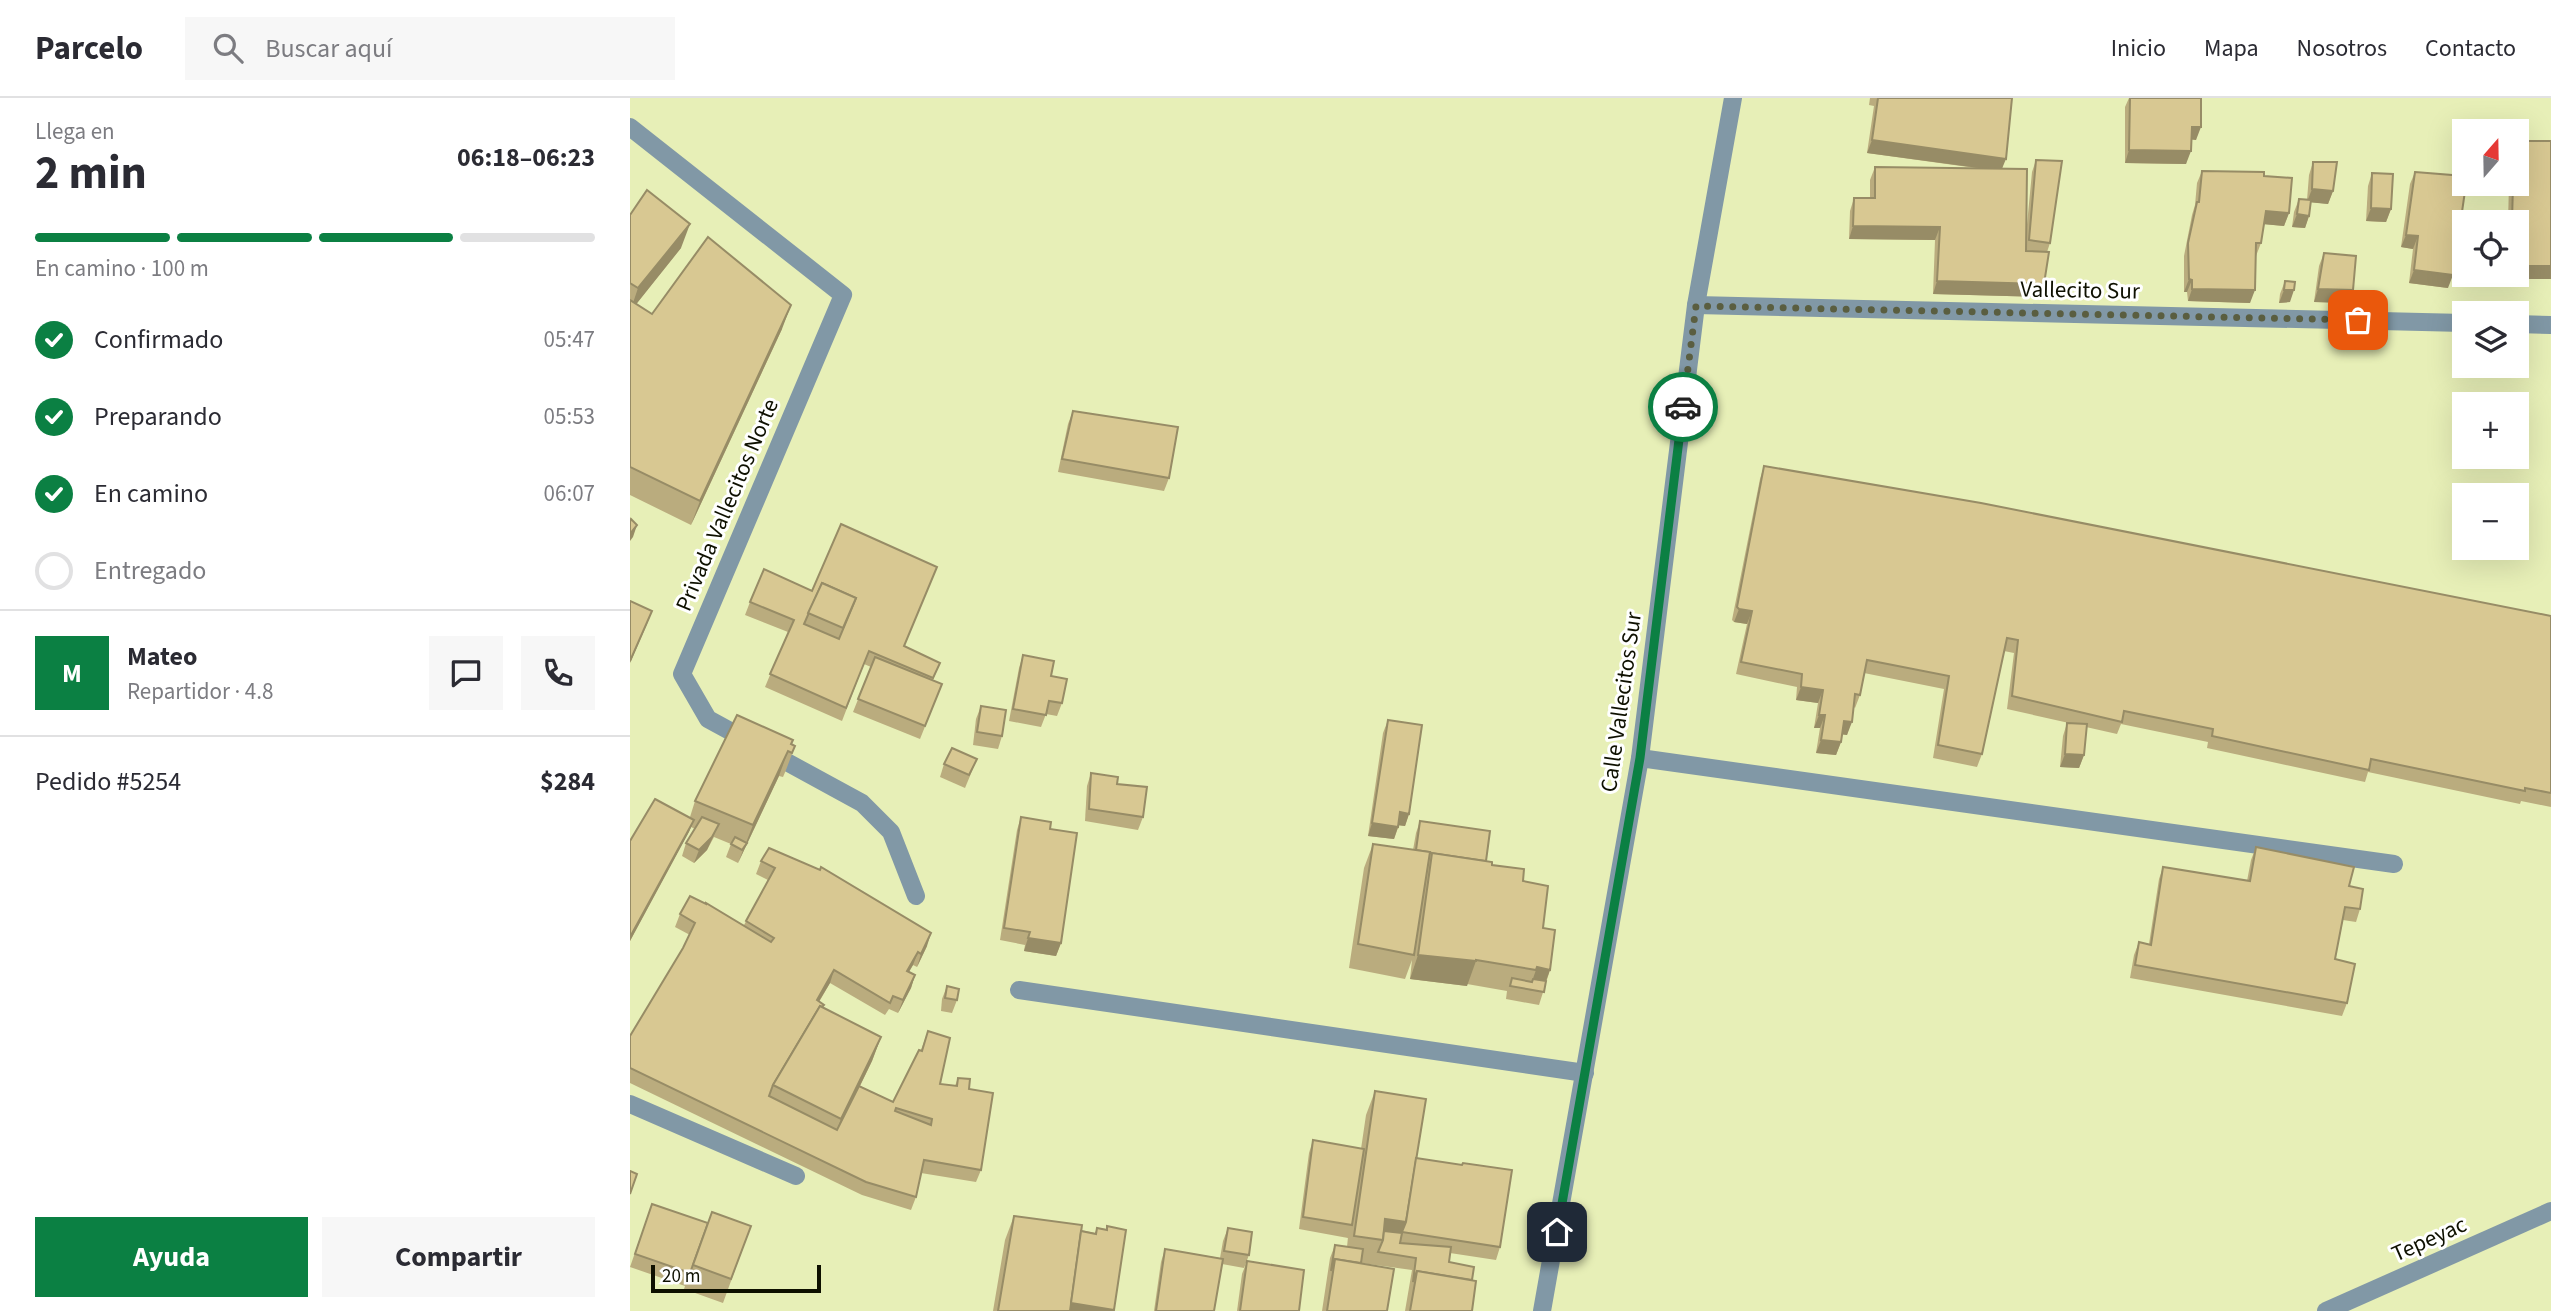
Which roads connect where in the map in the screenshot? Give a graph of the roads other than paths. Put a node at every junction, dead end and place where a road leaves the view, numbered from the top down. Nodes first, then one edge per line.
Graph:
1 (1733, 98) edge
2 (630, 127) edge
3 (1696, 306) junction
4 (2452, 323) edge
5 (2529, 324) edge
6 (2551, 325) edge
7 (1640, 758) junction
8 (2394, 864) dead end
9 (916, 896) dead end
10 (1019, 990) dead end
11 (1585, 1073) junction
12 (630, 1104) edge
13 (796, 1176) dead end
14 (2551, 1211) edge
15 (1542, 1311) edge
16 (2326, 1311) edge

1 - 3 street, Calle Vallecitos Sur
2 - 9 street, Privada Vallecitos Norte
3 - 4 street, Vallecito Sur
3 - 7 street, Calle Vallecitos Sur
5 - 6 street
7 - 8 street
7 - 11 street, Calle Vallecitos Sur
10 - 11 street
11 - 15 street, Calle Vallecitos Sur
12 - 13 street
14 - 16 street, Tepeyac

